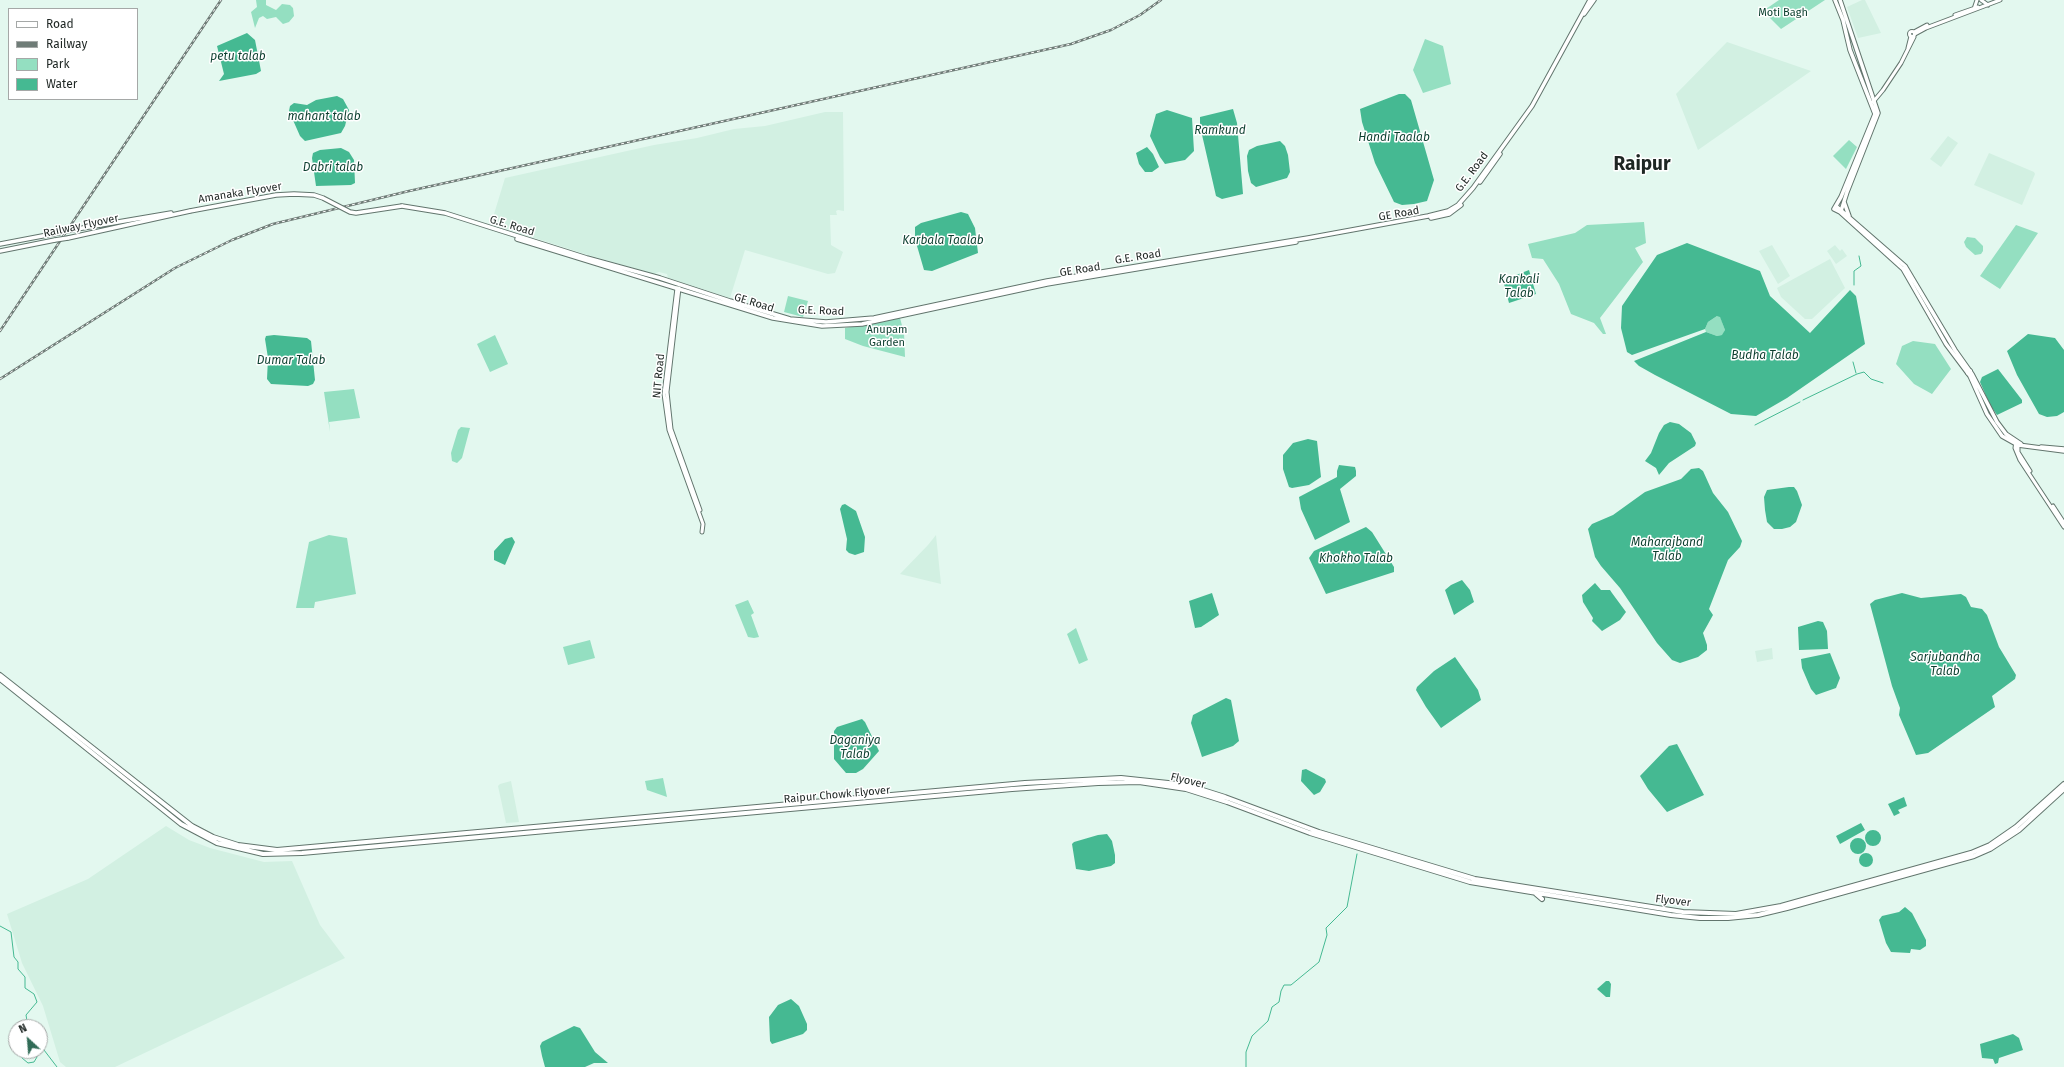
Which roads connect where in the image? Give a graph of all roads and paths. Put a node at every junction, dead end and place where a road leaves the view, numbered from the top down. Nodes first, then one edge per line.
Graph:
1 (1590, 0) edge
2 (1594, 0) edge
3 (1835, 0) edge
4 (1840, 0) edge
5 (1977, 0) edge
6 (1981, 0) edge
7 (1996, 0) edge
8 (2000, 0) edge
9 (1988, 4) junction
10 (1587, 6) junction
11 (1974, 10) junction
12 (1873, 101) junction
13 (1844, 200) junction
14 (1841, 211) junction
15 (181, 212) joint
16 (154, 218) junction
17 (1850, 218) junction
18 (468, 221) joint
19 (0, 244) edge
20 (0, 251) edge
21 (679, 286) junction
22 (1969, 372) junction
23 (2017, 444) junction
24 (2064, 450) edge
25 (2064, 523) edge
26 (2064, 527) edge
27 (702, 532) dead end
28 (0, 674) edge
29 (0, 679) edge
30 (2064, 784) edge
31 (981, 786) joint
32 (2064, 789) edge
33 (954, 792) junction
34 (978, 794) joint
35 (731, 812) junction
36 (1299, 827) junction
37 (280, 852) junction
38 (1534, 886) dead end
39 (1529, 888) junction
40 (1535, 893) junction
41 (1562, 896) junction
42 (1542, 898) dead end
43 (1794, 904) junction

1 - 10 main road
2 - 10 main road
3 - 12 main road
4 - 12 main road
5 - 11 main road
6 - 9 main road
7 - 9 main road
8 - 9 main road
9 - 11 main road
10 - 21 main road, GE Road
11 - 12 main road
12 - 13 main road
12 - 14 main road
13 - 14 main road
13 - 17 main road
14 - 17 main road
14 - 22 main road
15 - 16 main road, Railway Flyover
15 - 18 main road, Amanaka Flyover, bridge
16 - 19 main road, Railway Flyover, bridge
16 - 20 main road, Railway Flyover, bridge
17 - 22 main road
18 - 21 main road, G.E. Road
21 - 27 main road, NIT Road
22 - 23 main road
23 - 24 main road
23 - 25 main road
23 - 26 main road
28 - 37 highway
29 - 37 highway
30 - 43 highway, Flyover
31 - 33 highway, Raipur Chowk Flyover
31 - 36 highway, Flyover
32 - 43 highway, Flyover
33 - 34 highway, Raipur Chowk Flyover
33 - 35 highway, Raipur Chowk Flyover
34 - 36 highway, Flyover
35 - 37 highway, Raipur Chowk Flyover
35 - 37 highway, Raipur Chowk Flyover
36 - 39 highway, Flyover
36 - 40 highway, Flyover
38 - 39 highway
39 - 41 highway, Flyover
40 - 41 highway, Flyover
40 - 42 highway
41 - 43 highway, Flyover

